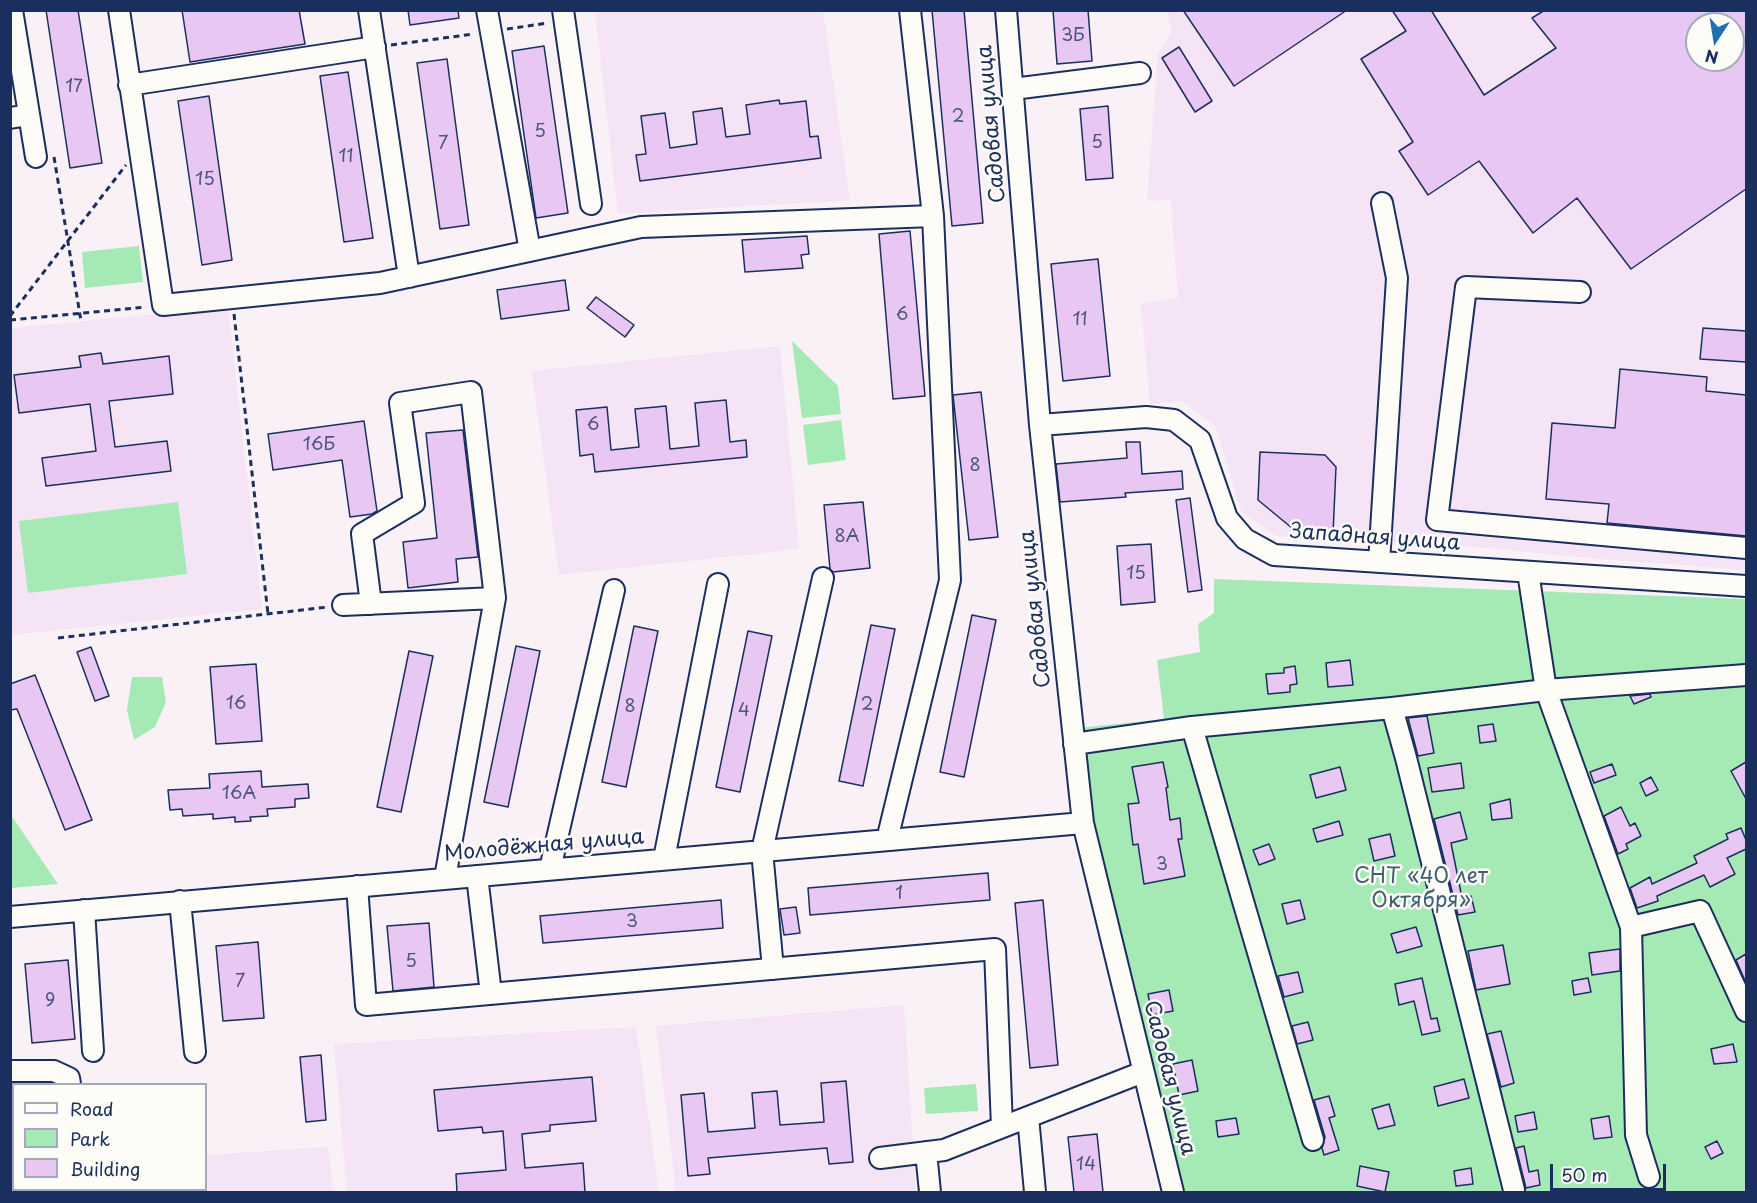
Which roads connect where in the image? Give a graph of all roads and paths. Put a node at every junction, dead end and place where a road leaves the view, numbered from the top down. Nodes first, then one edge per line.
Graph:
1 (12, 10) edge
2 (119, 10) edge
3 (369, 10) edge
4 (487, 10) edge
5 (910, 10) edge
6 (1006, 10) edge
7 (564, 16) edge
8 (491, 31) junction
9 (375, 47) junction
10 (1140, 73) dead end
11 (129, 85) junction
12 (1013, 89) junction
13 (20, 117) edge
14 (44, 155) joint
15 (131, 158) dead end
16 (1382, 203) dead end
17 (591, 204) dead end
18 (933, 216) junction
19 (68, 240) junction
20 (530, 251) junction
21 (409, 277) junction
22 (1580, 292) dead end
23 (232, 298) junction
24 (163, 305) junction
25 (79, 314) junction
26 (10, 316) edge
27 (10, 321) edge
28 (81, 321) dead end
29 (1040, 425) junction
30 (1746, 548) edge
31 (1379, 562) junction
32 (1528, 572) junction
33 (823, 578) dead end
34 (718, 584) dead end
35 (1746, 586) edge
36 (614, 590) dead end
37 (495, 598) junction
38 (370, 604) junction
39 (343, 605) joint
40 (268, 614) junction
41 (58, 638) dead end
42 (1746, 675) edge
43 (1546, 690) junction
44 (1392, 708) junction
45 (1192, 727) junction
46 (1074, 744) junction
47 (1083, 823) junction
48 (887, 840) junction
49 (762, 851) junction
50 (663, 859) junction
51 (550, 869) junction
52 (477, 876) junction
53 (445, 878) junction
54 (357, 886) junction
55 (180, 901) junction
56 (84, 910) junction
57 (10, 917) edge
58 (1631, 927) junction
59 (773, 969) junction
60 (491, 994) junction
61 (1746, 1011) edge
62 (93, 1051) dead end
63 (195, 1052) dead end
64 (10, 1071) edge
65 (1143, 1072) junction
66 (70, 1083) edge
67 (1028, 1117) junction
68 (1002, 1127) junction
69 (1313, 1140) dead end
70 (926, 1152) junction
71 (880, 1158) dead end
72 (1649, 1177) dead end
73 (1514, 1190) dead end
74 (930, 1192) edge
75 (1035, 1192) edge
76 (1173, 1192) edge

1 - 13 street
2 - 11 street
3 - 9 street
4 - 8 street
5 - 18 street
6 - 12 street, Садовая улица
7 - 8 path
7 - 17 street
8 - 9 path
8 - 20 street
9 - 11 street
9 - 21 street
10 - 12 street
11 - 24 street
12 - 29 street, Садовая улица
13 - 14 street
14 - 19 path
15 - 19 path
16 - 31 street
18 - 20 street
18 - 48 street
19 - 25 path
19 - 26 path
20 - 21 street
21 - 23 street
22 - 30 street
23 - 24 street
23 - 40 path
24 - 25 path
25 - 27 path
25 - 28 path
29 - 31 street, Западная улица
29 - 46 street, Садовая улица
31 - 32 street, Западная улица
32 - 35 street, Западная улица
32 - 43 street
33 - 49 street
34 - 50 street
36 - 51 street
37 - 38 street
37 - 38 street
37 - 53 street
38 - 39 street
39 - 40 path
40 - 41 path
42 - 43 street
43 - 44 street
43 - 58 street
44 - 45 street
44 - 73 street
45 - 46 street
45 - 69 street
46 - 47 street, Садовая улица
47 - 48 street, Молодёжная улица
47 - 65 street, Садовая улица
48 - 49 street, Молодёжная улица
49 - 50 street, Молодёжная улица
49 - 59 street
50 - 51 street, Молодёжная улица
51 - 52 street, Молодёжная улица
52 - 53 street, Молодёжная улица
52 - 60 street
53 - 54 street, Молодёжная улица
54 - 55 street, Молодёжная улица
54 - 60 street
55 - 56 street, Молодёжная улица
55 - 63 street
56 - 57 street, Молодёжная улица
56 - 62 street
58 - 61 street
58 - 72 street
59 - 60 street
59 - 68 street
64 - 66 street
65 - 67 street
65 - 76 street, Садовая улица
67 - 68 street
67 - 75 street
68 - 70 street
70 - 71 street
70 - 74 street

